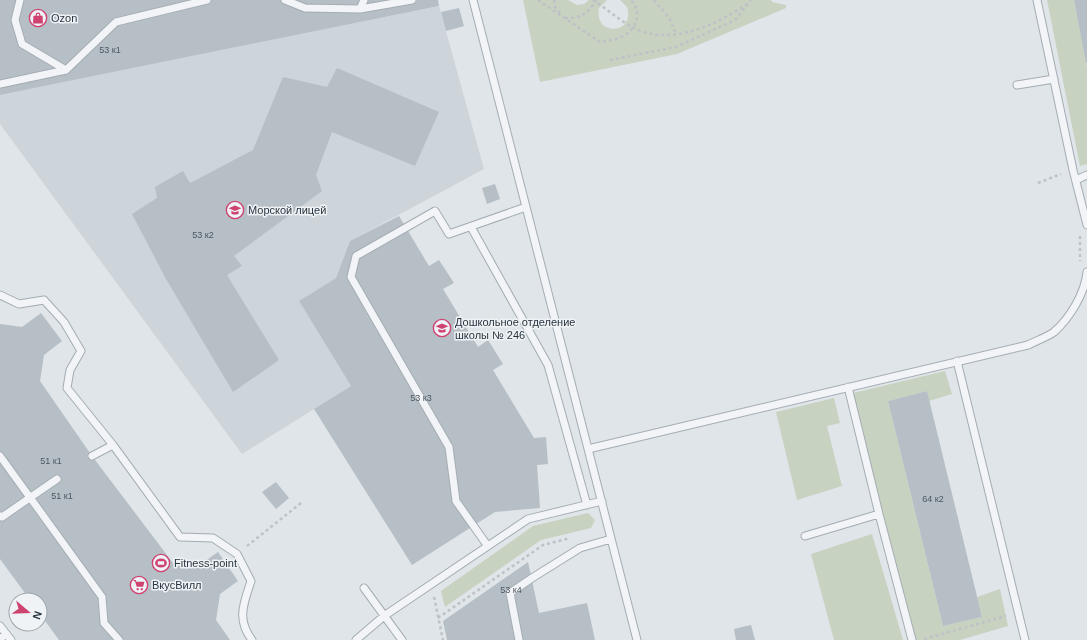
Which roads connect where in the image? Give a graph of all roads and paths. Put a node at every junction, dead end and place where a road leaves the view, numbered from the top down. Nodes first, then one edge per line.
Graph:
1 (20, 0) edge
2 (207, 0) edge
3 (285, 0) edge
4 (364, 0) edge
5 (412, 0) edge
6 (473, 0) edge
7 (538, 0) edge
8 (554, 0) edge
9 (595, 0) edge
10 (631, 0) edge
11 (654, 0) edge
12 (1037, 0) edge
13 (750, 2) edge
14 (360, 9) junction
15 (564, 18) junction
16 (633, 28) junction
17 (676, 34) junction
18 (610, 60) dead end
19 (66, 70) junction
20 (1054, 79) junction
21 (0, 84) edge
22 (1017, 85) dead end
23 (1087, 175) edge
24 (1076, 180) junction
25 (1064, 181) dead end
26 (1038, 183) dead end
27 (526, 207) junction
28 (1087, 225) edge
29 (471, 227) junction
30 (1079, 232) dead end
31 (1080, 266) dead end
32 (1087, 272) edge
33 (0, 295) edge
34 (957, 361) junction
35 (848, 387) junction
36 (113, 445) junction
37 (588, 449) junction
38 (0, 456) edge
39 (92, 456) dead end
40 (57, 479) dead end
41 (30, 498) junction
42 (602, 501) junction
43 (301, 502) dead end
44 (587, 505) junction
45 (878, 514) junction
46 (0, 516) edge
47 (805, 536) dead end
48 (611, 539) junction
49 (487, 545) junction
50 (580, 548) junction
51 (237, 554) junction
52 (431, 584) junction
53 (364, 588) dead end
54 (384, 616) junction
55 (1007, 616) dead end
56 (438, 618) junction
57 (0, 626) edge
58 (8, 637) edge
59 (0, 639) edge
60 (119, 640) edge
61 (252, 640) edge
62 (356, 640) edge
63 (402, 640) edge
64 (442, 640) edge
65 (519, 640) edge
66 (637, 640) edge
67 (912, 640) edge
68 (922, 640) edge
69 (1025, 640) edge

1 - 19 lane
2 - 19 lane
3 - 14 lane
4 - 14 lane
5 - 14 lane
6 - 27 lane
7 - 15 path
8 - 15 path
9 - 15 path
9 - 16 path
10 - 16 path
11 - 17 path
12 - 20 lane
13 - 17 path
13 - 18 path
15 - 16 path
16 - 17 path
19 - 21 lane
20 - 22 lane
20 - 24 lane
23 - 24 lane
24 - 28 lane
25 - 26 path
27 - 29 lane
27 - 37 lane
29 - 44 lane
29 - 49 lane
30 - 31 path
32 - 34 lane
33 - 36 lane
34 - 35 lane
34 - 69 lane
35 - 37 lane
35 - 45 lane
36 - 39 lane
36 - 51 lane
37 - 42 lane
38 - 41 lane
40 - 41 lane
41 - 46 lane
41 - 60 lane
42 - 44 lane
42 - 48 lane
43 - 51 path
44 - 49 lane
45 - 47 lane
45 - 67 lane
48 - 50 lane
48 - 66 lane
49 - 52 lane
50 - 56 path
50 - 65 lane
51 - 61 lane
52 - 54 lane
52 - 56 path
53 - 54 lane
54 - 62 lane
54 - 63 lane
55 - 68 path
56 - 64 path
57 - 58 lane
58 - 59 lane

